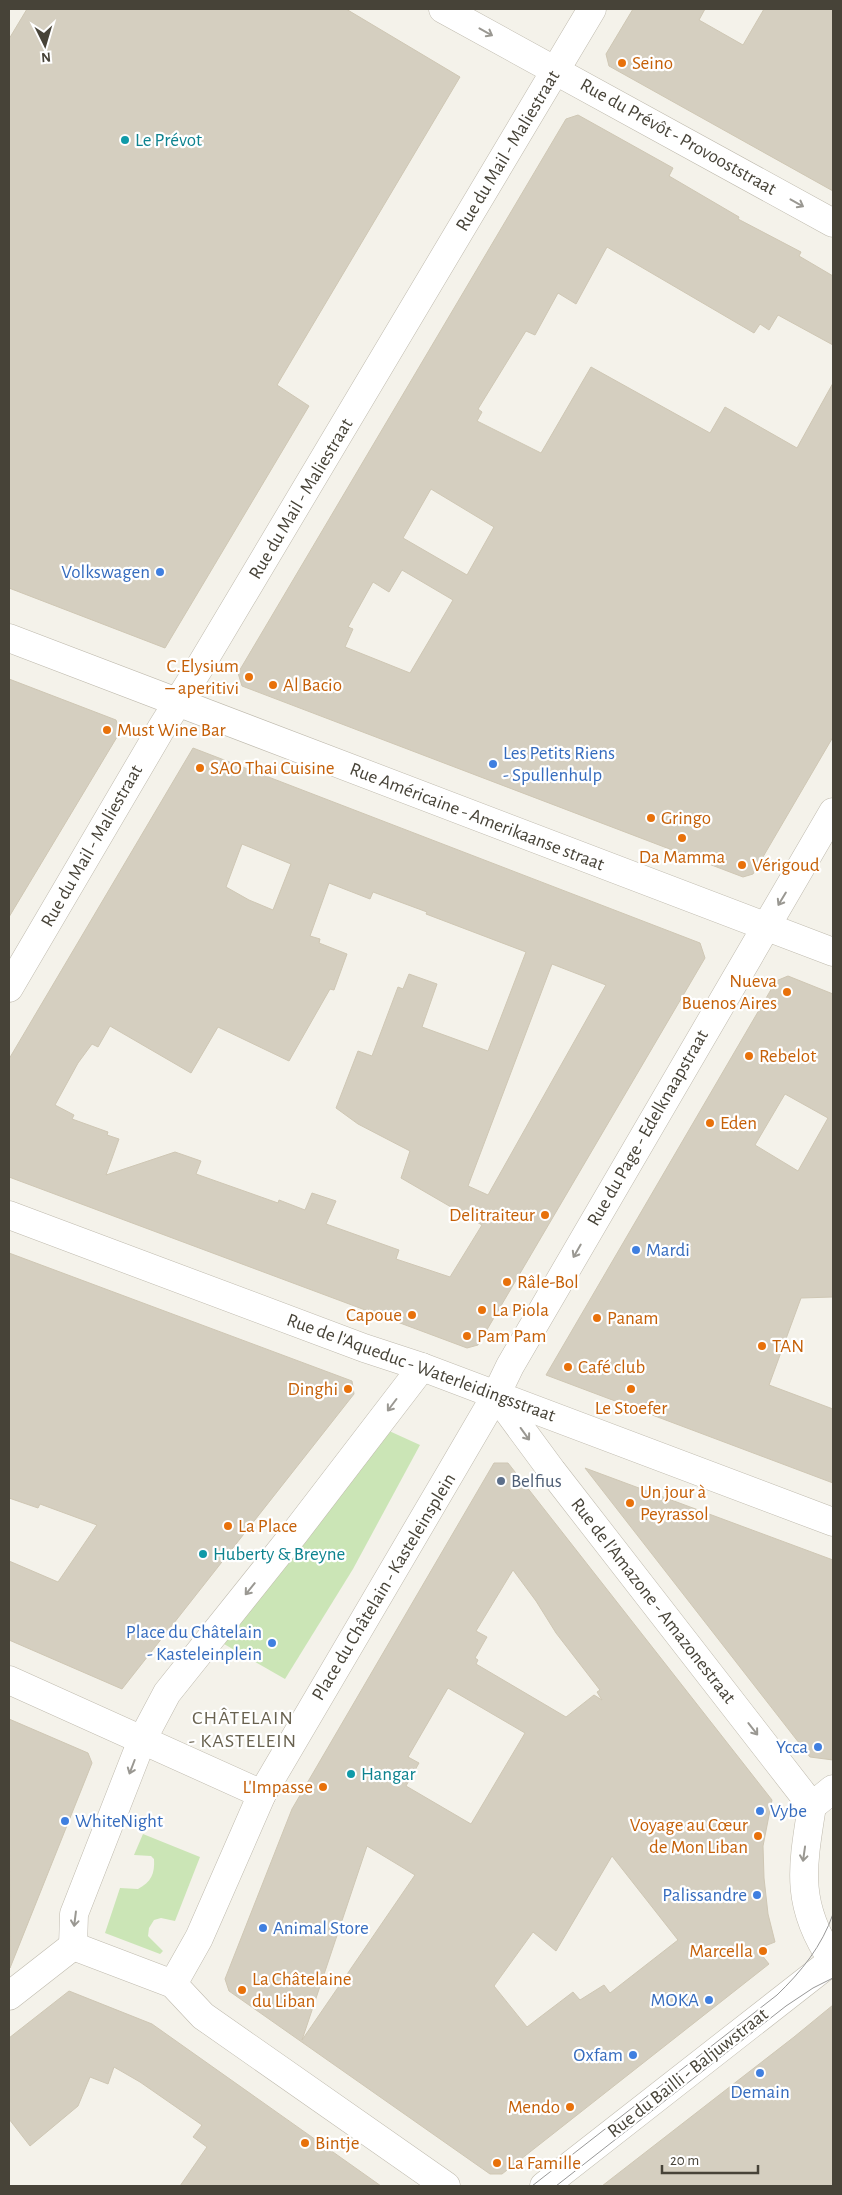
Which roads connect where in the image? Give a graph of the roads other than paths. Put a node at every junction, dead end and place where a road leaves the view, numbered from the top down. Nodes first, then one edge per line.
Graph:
1 (443, 9) edge
2 (592, 9) edge
3 (556, 70) junction
4 (833, 223) edge
5 (9, 638) edge
6 (178, 702) junction
7 (833, 812) edge
8 (766, 927) junction
9 (833, 952) edge
10 (9, 988) edge
11 (9, 1215) edge
12 (422, 1367) junction
13 (496, 1395) junction
14 (833, 1522) edge
15 (9, 1680) edge
16 (142, 1740) junction
17 (833, 1789) edge
18 (262, 1794) junction
19 (812, 1806) junction
20 (72, 1946) junction
21 (833, 1960) edge
22 (173, 1984) junction
23 (9, 1996) edge
24 (446, 2186) edge
25 (544, 2186) edge

1 -> 3 street, Rue du Prévôt - Provooststraat
2 - 3 street, Rue du Mail - Maliestraat
3 -> 4 street, Rue du Prévôt - Provooststraat
3 - 6 street, Rue du Mail - Maliestraat
5 - 6 street, Rue Américaine - Amerikaanse straat
6 - 8 street, Rue Américaine - Amerikaanse straat
6 - 10 street, Rue du Mail - Maliestraat
7 -> 8 street, Rue du Page - Edelknaapstraat
8 - 9 street, Rue Américaine - Amerikaanse straat
8 -> 13 street, Rue du Page - Edelknaapstraat
11 - 12 street, Rue de l'Aqueduc - Waterleidingsstraat
12 - 13 street, Rue de l'Aqueduc - Waterleidingsstraat
12 -> 16 street
13 - 14 street, Rue de l'Aqueduc - Waterleidingsstraat
13 - 18 street, Place du Châtelain - Kasteleinsplein
13 -> 19 street, Rue de l'Amazone - Amazonestraat
15 - 16 street
16 - 18 street
16 -> 20 street
17 - 19 street
18 - 22 street, Place du Châtelain - Kasteleinsplein
19 -> 21 street
20 - 22 street
20 - 23 street
21 - 25 street, Rue du Bailli - Baljuwstraat
22 - 24 street

